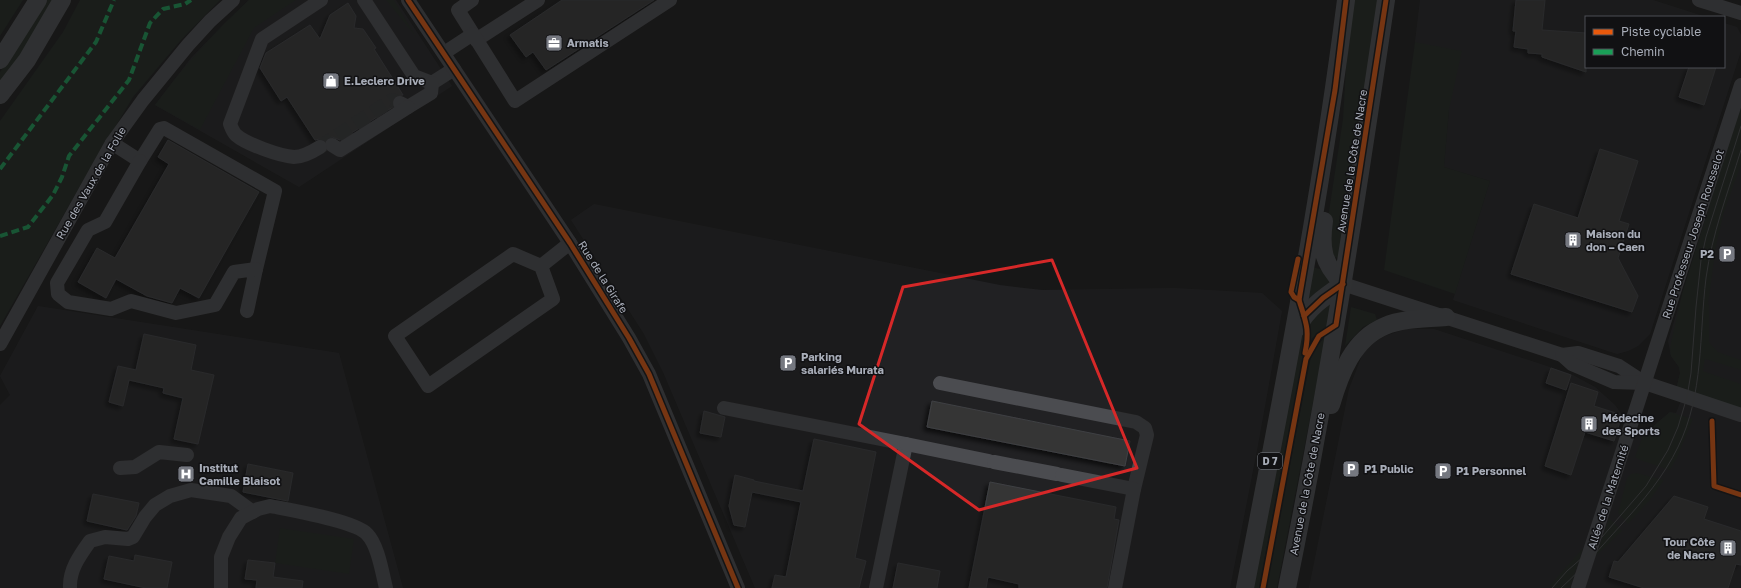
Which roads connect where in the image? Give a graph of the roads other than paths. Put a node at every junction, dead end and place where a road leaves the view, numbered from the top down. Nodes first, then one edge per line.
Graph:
1 (38, 0) edge
2 (62, 0) edge
3 (233, 0) edge
4 (321, 0) edge
5 (364, 0) edge
6 (408, 0) edge
7 (472, 0) edge
8 (538, 0) edge
9 (670, 0) edge
10 (1346, 0) edge
11 (1386, 0) edge
12 (1699, 0) edge
13 (1741, 13) edge
14 (474, 37) junction
15 (444, 53) junction
16 (0, 60) edge
17 (454, 69) junction
18 (432, 83) junction
19 (1741, 85) edge
20 (1334, 90) junction
21 (0, 95) edge
22 (112, 144) junction
23 (140, 161) junction
24 (570, 243) junction
25 (541, 266) junction
26 (256, 269) junction
27 (1343, 284) junction
28 (247, 311) dead end
29 (1446, 317) junction
30 (1294, 333) junction
31 (0, 344) edge
32 (940, 383) dead end
33 (1645, 383) junction
34 (724, 408) dead end
35 (1741, 415) edge
36 (906, 444) junction
37 (188, 455) dead end
38 (120, 468) dead end
39 (1134, 489) junction
40 (1305, 498) junction
41 (253, 512) junction
42 (70, 588) edge
43 (222, 588) edge
44 (386, 588) edge
45 (738, 588) edge
46 (876, 588) edge
47 (1115, 588) edge
48 (1245, 588) edge
49 (1287, 588) edge
50 (1578, 588) edge

1 - 16 main road
2 - 21 main road
3 - 22 street, Rue des Vaux de la Folie
4 - 18 street
5 - 18 street
6 - 15 street, Rue de la Girafe
7 - 14 street
8 - 14 street
9 - 14 street
10 - 20 main road, D 7
11 - 27 main road, Avenue de la Côte de Nacre
12 - 13 street
14 - 15 street
15 - 17 street, Rue de la Girafe
17 - 18 street
17 - 24 street, Rue de la Girafe
19 - 33 street, Rue Professeur Joseph Rousselot
20 - 27 main road
20 - 30 main road, D 7
22 - 23 street
22 - 31 street, Rue des Vaux de la Folie
23 - 26 street
23 - 26 street
24 - 25 street
24 - 45 street, Rue de la Girafe
25 - 25 street
26 - 28 street
27 - 29 street
27 - 30 main road
27 - 40 main road, Avenue de la Côte de Nacre
29 - 33 street
29 - 40 main road
30 - 48 main road, D 7
32 - 39 street
33 - 35 street
33 - 50 street, Allée de la Maternité
34 - 36 street
36 - 39 street
36 - 46 street
37 - 38 street
39 - 47 street
40 - 49 main road, Avenue de la Côte de Nacre
41 - 42 street
41 - 43 street
41 - 44 street

